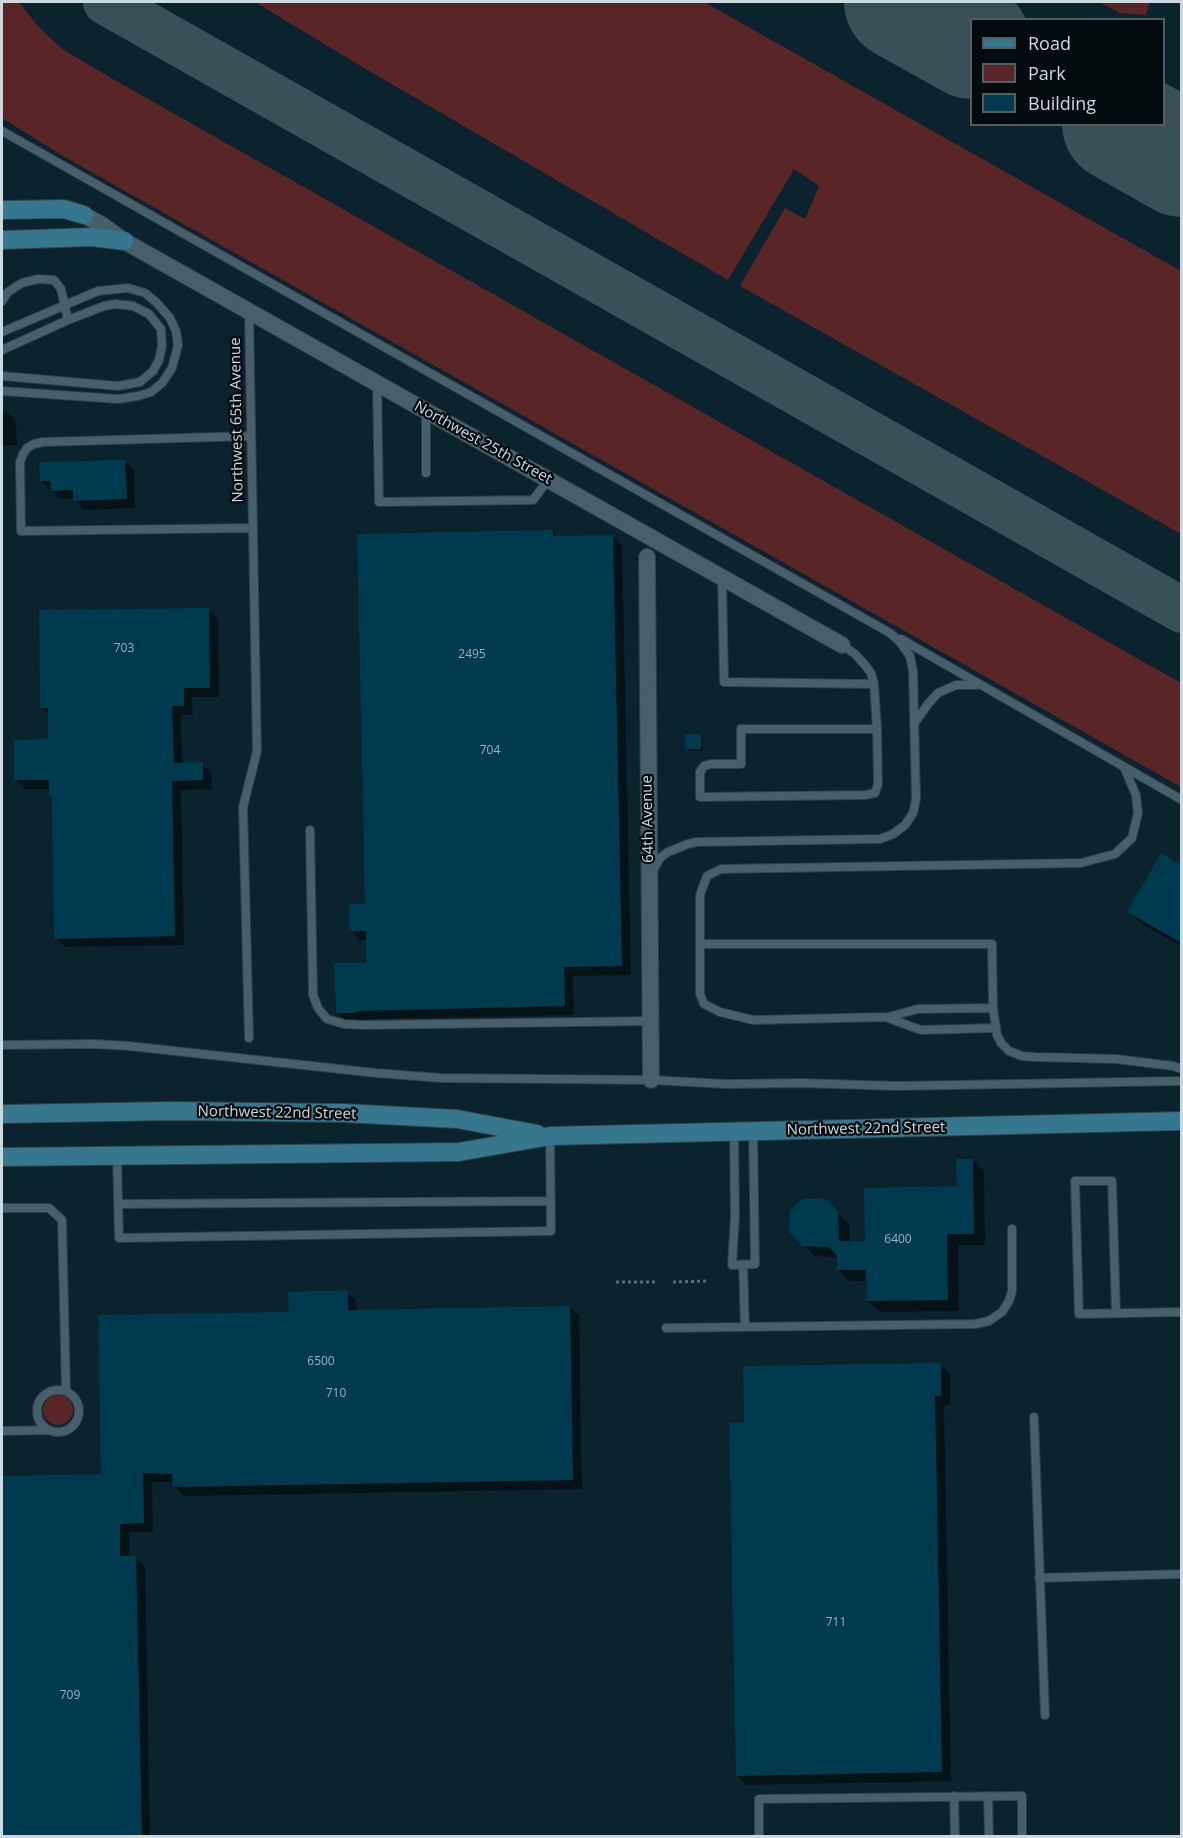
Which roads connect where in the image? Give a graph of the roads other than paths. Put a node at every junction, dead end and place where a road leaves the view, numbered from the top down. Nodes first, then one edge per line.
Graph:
1 (2, 131) edge
2 (2, 210) edge
3 (84, 215) joint
4 (2, 240) edge
5 (124, 241) junction
6 (2, 301) edge
7 (65, 305) junction
8 (249, 312) junction
9 (68, 320) junction
10 (2, 332) edge
11 (2, 350) edge
12 (2, 376) edge
13 (377, 384) junction
14 (2, 391) edge
15 (426, 411) junction
16 (251, 436) junction
17 (426, 473) dead end
18 (549, 480) junction
19 (253, 528) junction
20 (647, 557) dead end
21 (722, 577) junction
22 (890, 633) junction
23 (842, 645) joint
24 (874, 684) junction
25 (986, 688) junction
26 (914, 724) junction
27 (877, 729) junction
28 (1124, 767) junction
29 (1182, 800) edge
30 (310, 831) dead end
31 (649, 878) junction
32 (700, 944) junction
33 (993, 1008) junction
34 (888, 1017) junction
35 (650, 1021) junction
36 (996, 1028) junction
37 (249, 1038) dead end
38 (2, 1045) edge
39 (1182, 1069) edge
40 (651, 1080) junction
41 (1182, 1081) edge
42 (2, 1114) edge
43 (1182, 1121) edge
44 (753, 1131) junction
45 (734, 1132) junction
46 (550, 1137) junction
47 (117, 1155) junction
48 (2, 1157) edge
49 (550, 1201) junction
50 (118, 1204) junction
51 (2, 1208) edge
52 (1012, 1229) dead end
53 (743, 1265) junction
54 (1182, 1312) edge
55 (1116, 1313) junction
56 (745, 1327) junction
57 (666, 1328) dead end
58 (66, 1391) junction
59 (1034, 1417) dead end
60 (48, 1430) junction
61 (2, 1431) edge
62 (1182, 1575) edge
63 (1039, 1578) junction
64 (1045, 1715) dead end
65 (954, 1796) junction
66 (988, 1796) junction
67 (759, 1836) edge
68 (955, 1836) edge
69 (989, 1836) edge
70 (1023, 1836) edge

1 - 22 lane
2 - 3 street, Northwest 25th Street
3 - 5 street, Northwest 25th Street
4 - 5 street, Northwest 25th Street
5 - 8 street, Northwest 25th Street
6 - 7 lane
7 - 9 lane
7 - 10 lane
7 - 14 lane
8 - 13 street, Northwest 25th Street
8 - 16 lane, Northwest 65th Avenue
9 - 11 lane
9 - 12 lane
13 - 15 street, Northwest 25th Street
13 - 18 lane
15 - 17 lane
15 - 18 street, Northwest 25th Street
16 - 19 lane, Northwest 65th Avenue
16 - 19 lane
18 - 21 street, Northwest 25th Street
19 - 37 lane, Northwest 65th Avenue
20 - 31 street, 64th Avenue
21 - 23 street, Northwest 25th Street
21 - 24 lane
22 - 25 lane
22 - 26 lane
23 - 24 lane
24 - 27 lane
25 - 26 lane
25 - 28 lane
26 - 31 lane
27 - 27 lane
28 - 29 lane
28 - 32 lane
30 - 35 lane
31 - 35 street, 64th Avenue
32 - 33 lane
32 - 34 lane
33 - 34 lane
33 - 36 lane
34 - 36 lane
35 - 40 street, 64th Avenue
36 - 39 lane
38 - 40 lane
40 - 41 lane
42 - 46 street, Northwest 22nd Street
43 - 44 street, Northwest 22nd Street
44 - 45 street, Northwest 22nd Street
44 - 53 lane
45 - 46 street, Northwest 22nd Street
45 - 53 lane
46 - 47 street, Northwest 22nd Street
46 - 49 lane
47 - 48 street, Northwest 22nd Street
47 - 50 lane
49 - 50 lane
49 - 50 lane
51 - 58 lane
52 - 56 lane
53 - 56 lane
54 - 55 lane
55 - 55 lane
56 - 57 lane
58 - 60 lane
58 - 60 lane
59 - 63 lane
60 - 61 lane
62 - 63 lane
63 - 64 lane
65 - 66 lane
65 - 67 lane
65 - 68 lane
66 - 69 lane
66 - 70 lane

